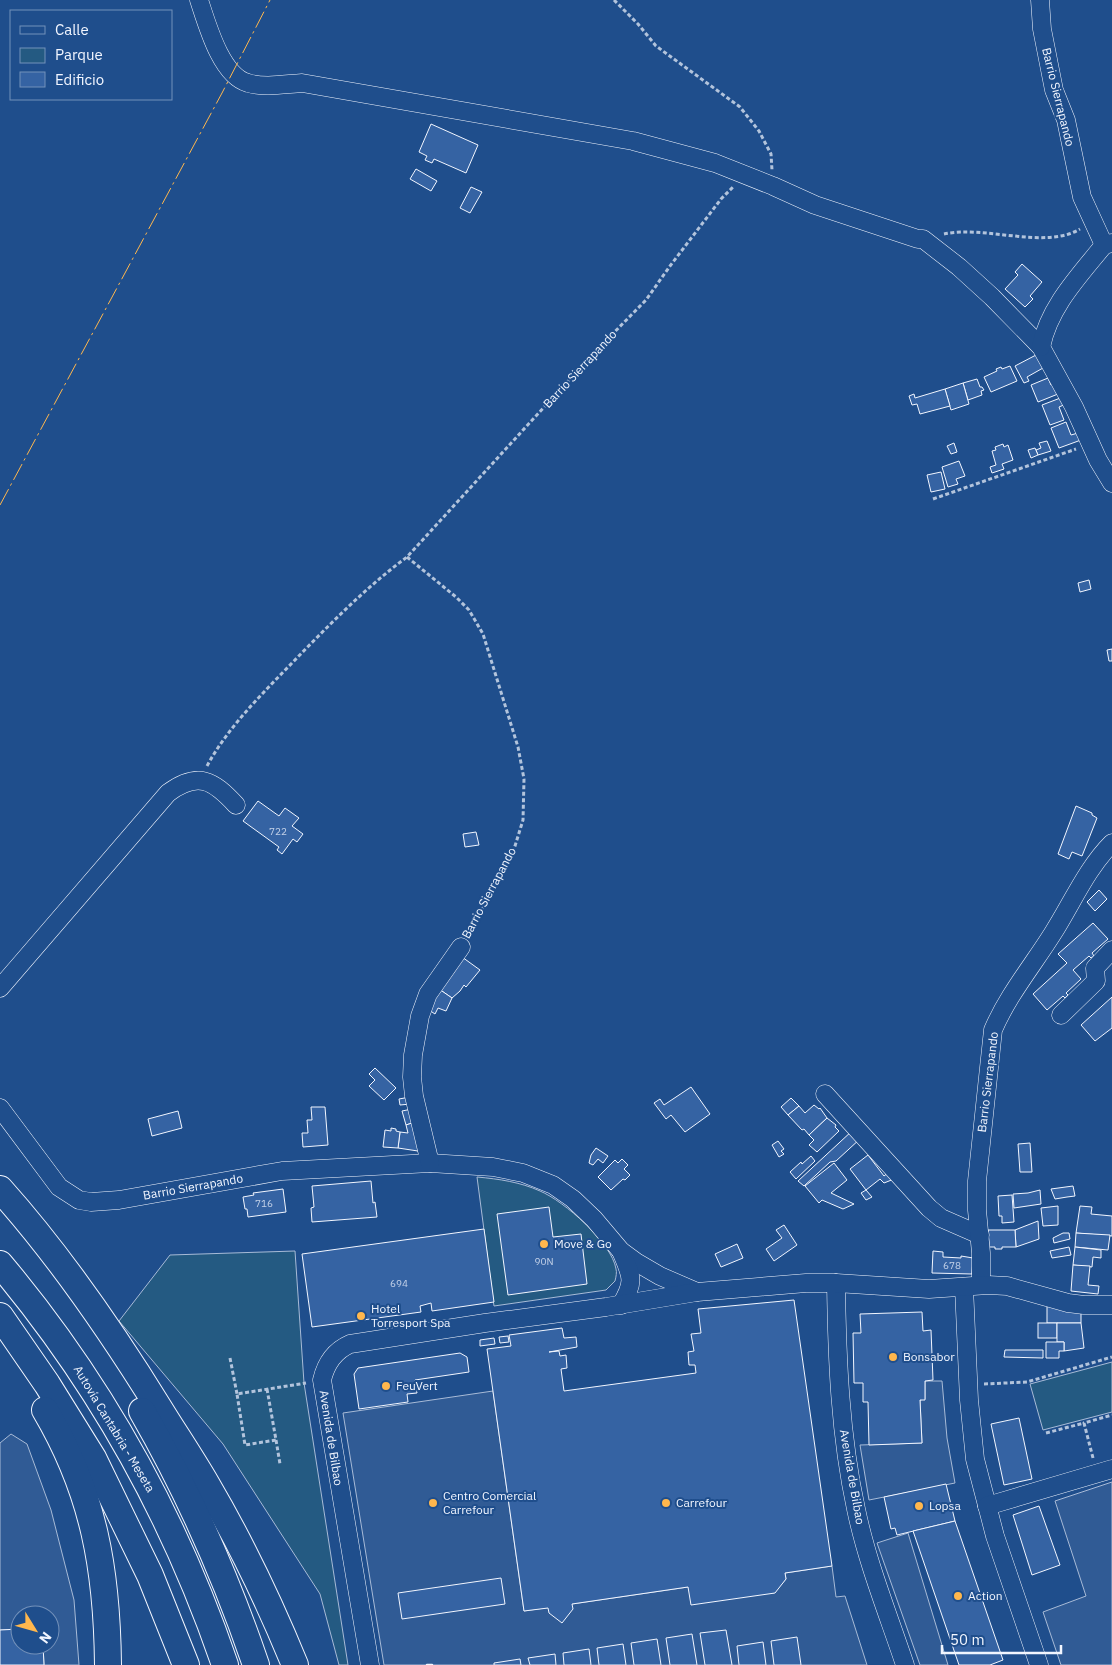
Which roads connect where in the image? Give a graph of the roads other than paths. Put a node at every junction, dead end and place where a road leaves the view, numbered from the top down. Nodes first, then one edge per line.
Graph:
1 (199, 0) edge
2 (1040, 0) edge
3 (1108, 244) edge
4 (1041, 347) junction
5 (1112, 483) edge
6 (236, 805) dead end
7 (1112, 844) edge
8 (461, 947) road end
9 (1112, 950) edge
10 (0, 988) edge
11 (1061, 1015) dead end
12 (825, 1094) dead end
13 (0, 1108) edge
14 (430, 1163) junction
15 (0, 1188) edge
16 (0, 1205) edge
17 (980, 1235) junction
18 (621, 1250) junction
19 (0, 1264) edge
20 (628, 1267) junction
21 (836, 1282) junction
22 (973, 1286) junction
23 (697, 1292) junction
24 (652, 1299) junction
25 (621, 1304) junction
26 (1112, 1305) edge
27 (0, 1316) edge
28 (0, 1340) edge
29 (1104, 1471) edge
30 (987, 1506) junction
31 (108, 1665) edge
32 (186, 1665) edge
33 (225, 1665) edge
34 (256, 1665) edge
35 (295, 1665) edge
36 (370, 1665) edge
37 (905, 1665) edge
38 (1039, 1665) edge

1 - 4 street
2 - 3 street, Barrio Sierrapando
3 - 4 street, Barrio Sierrapando
4 - 5 street
6 - 10 street
7 - 17 street, Barrio Sierrapando
8 - 14 street, Barrio Sierrapando
9 - 11 street
12 - 17 street
13 - 14 street, Barrio Sierrapando
14 - 18 street, Barrio Sierrapando
15 - 35 highway
16 - 34 highway
17 - 22 street, Barrio Sierrapando
18 - 20 street, Barrio Sierrapando
18 - 23 street, Barrio Sierrapando
19 - 33 highway, Autovía Cantabria - Meseta
20 - 24 street, Barrio Sierrapando
20 - 25 street, Barrio Sierrapando
21 - 22 street, Barrio Sierrapando
21 - 23 street, Barrio Sierrapando
21 - 37 street, Avenida de Bilbao
22 - 26 street, Barrio Sierrapando
22 - 30 street, Barrio Sierrapando
23 - 24 street, Barrio Sierrapando
24 - 25 street, Barrio Sierrapando
25 - 36 street, Avenida de Bilbao
27 - 32 highway
28 - 31 highway
29 - 30 street
30 - 38 street

